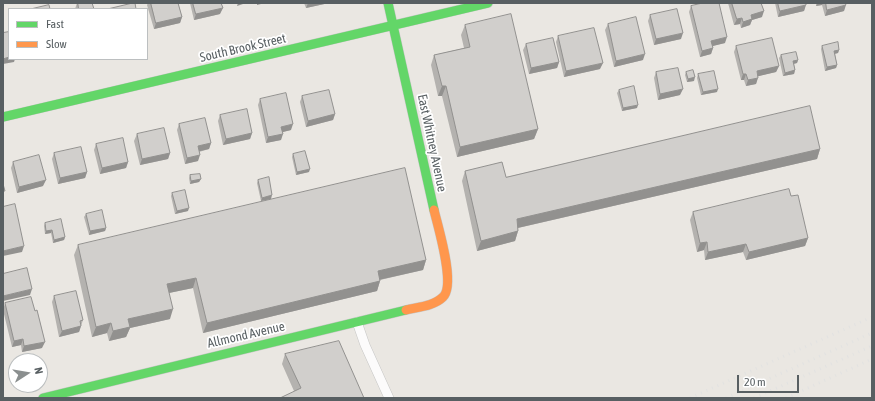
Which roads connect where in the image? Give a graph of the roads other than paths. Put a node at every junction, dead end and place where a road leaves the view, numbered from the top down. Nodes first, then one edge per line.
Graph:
1 (388, 3) edge
2 (488, 3) edge
3 (393, 25) junction
4 (3, 117) edge
5 (448, 289) joint
6 (357, 322) junction
7 (43, 398) edge
8 (389, 398) edge

1 - 3 street, East Whitney Avenue
2 - 3 street, South Brook Street
3 - 4 street, South Brook Street
3 - 5 street, East Whitney Avenue
5 - 6 street, Allmond Avenue
6 - 7 street, Allmond Avenue
6 - 8 lane

